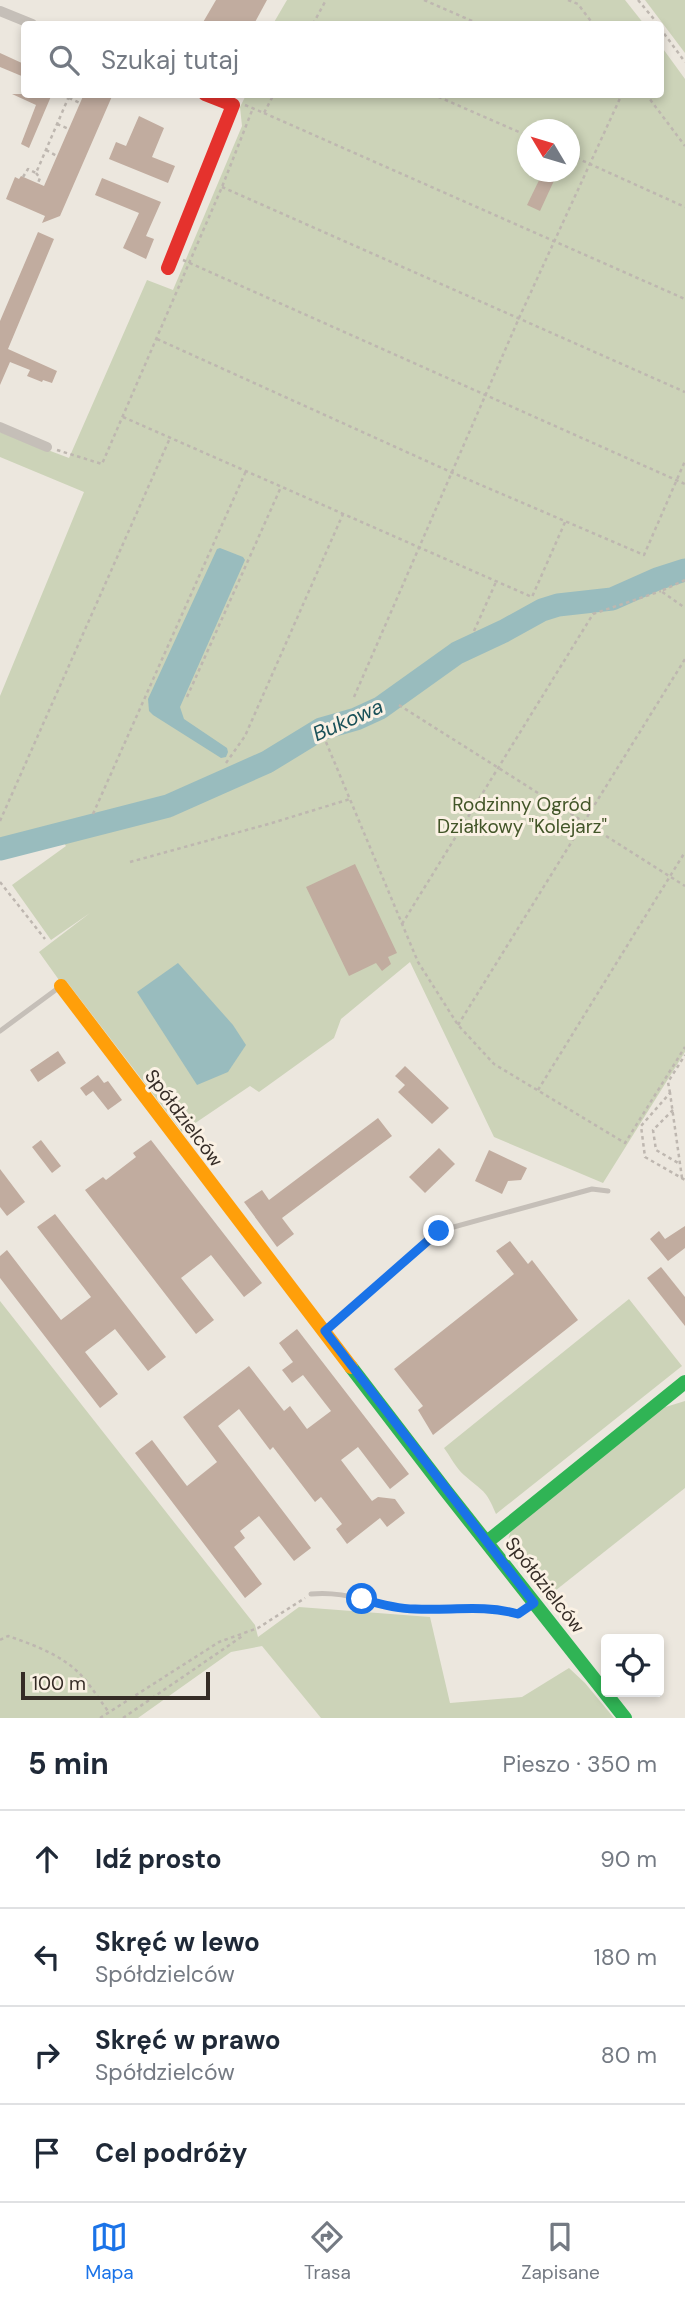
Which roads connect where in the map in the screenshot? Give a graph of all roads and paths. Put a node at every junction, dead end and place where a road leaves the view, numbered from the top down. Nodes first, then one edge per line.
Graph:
1 (326, 0) edge
2 (424, 0) edge
3 (568, 0) edge
4 (638, 0) edge
5 (0, 11) edge
6 (25, 21) edge
7 (315, 21) edge
8 (472, 21) edge
9 (591, 21) edge
10 (655, 21) edge
11 (664, 33) edge
12 (685, 62) edge
13 (68, 98) edge
14 (71, 98) edge
15 (77, 98) edge
16 (218, 98) edge
17 (272, 98) edge
18 (441, 98) edge
19 (620, 98) edge
20 (649, 98) edge
21 (75, 101) junction
22 (80, 103) dead end
23 (237, 104) junction
24 (253, 108) junction
25 (264, 113) junction
26 (57, 124) junction
27 (69, 130) dead end
28 (517, 132) edge
29 (685, 146) edge
30 (46, 150) junction
31 (57, 156) dead end
32 (580, 159) edge
33 (590, 163) junction
34 (36, 173) junction
35 (23, 177) dead end
36 (40, 178) junction
37 (46, 181) dead end
38 (38, 183) dead end
39 (222, 187) junction
40 (685, 207) edge
41 (555, 241) junction
42 (188, 262) junction
43 (168, 268) dead end
44 (685, 299) edge
45 (519, 318) junction
46 (157, 339) junction
47 (685, 392) edge
48 (487, 396) junction
49 (123, 417) junction
50 (0, 427) edge
51 (170, 438) junction
52 (47, 447) joint
53 (685, 461) edge
54 (246, 471) junction
55 (453, 473) junction
56 (677, 480) junction
57 (685, 484) edge
58 (281, 487) junction
59 (342, 514) junction
60 (566, 520) junction
61 (419, 548) junction
62 (685, 580) edge
63 (496, 582) junction
64 (661, 591) junction
65 (685, 608) edge
66 (474, 631) dead end
67 (685, 659) edge
68 (187, 697) dead end
69 (354, 697) dead end
70 (399, 705) dead end
71 (326, 742) dead end
72 (226, 763) dead end
73 (498, 768) junction
74 (350, 799) junction
75 (93, 814) dead end
76 (0, 821) edge
77 (584, 822) junction
78 (685, 852) edge
79 (131, 862) dead end
80 (670, 877) junction
81 (0, 882) edge
82 (685, 886) edge
83 (402, 924) junction
84 (45, 939) dead end
85 (61, 986) joint
86 (458, 1025) junction
87 (0, 1031) edge
88 (685, 1047) edge
89 (685, 1055) edge
90 (538, 1090) junction
91 (670, 1093) junction
92 (673, 1110) junction
93 (680, 1164) junction
94 (684, 1179) edge
95 (608, 1191) dead end
96 (325, 1331) junction
97 (685, 1382) edge
98 (487, 1542) junction
99 (311, 1594) joint
100 (534, 1603) junction
101 (247, 1633) junction
102 (0, 1640) edge
103 (108, 1712) junction
104 (100, 1718) edge
105 (123, 1718) edge
106 (625, 1718) edge

1 - 7 path
2 - 8 path
3 - 9 path
4 - 10 path
5 - 6 street
11 - 12 path
13 - 26 path
14 - 21 path
15 - 21 path
16 - 23 street
17 - 25 path
18 - 28 path
19 - 33 path
20 - 29 path
21 - 22 path
23 - 24 path
23 - 43 street
24 - 25 path
24 - 39 path
25 - 41 path
26 - 27 path
26 - 30 path
30 - 31 path
30 - 34 path
32 - 33 path
33 - 40 path
33 - 41 path
34 - 35 path
34 - 36 path
36 - 37 path
36 - 38 path
39 - 42 path
39 - 45 path
41 - 44 path
41 - 45 path
42 - 46 path
42 - 48 path
45 - 47 path
45 - 48 path
46 - 49 path
46 - 55 path
48 - 55 path
48 - 56 path
49 - 51 path
49 - 52 path
50 - 52 street
51 - 54 path
51 - 76 path
53 - 56 path
54 - 58 path
54 - 75 path
55 - 60 path
55 - 61 path
56 - 57 path
56 - 60 path
58 - 59 path
58 - 68 path
59 - 61 path
59 - 72 path
60 - 63 path
61 - 63 path
61 - 69 path
62 - 64 path
63 - 66 path
64 - 65 path
64 - 73 path
67 - 77 path
70 - 73 path
71 - 74 path
73 - 77 path
73 - 83 path
74 - 79 path
74 - 83 path
77 - 80 path
77 - 86 path
78 - 80 path
80 - 82 path
80 - 90 path
81 - 84 path
83 - 86 path
85 - 87 lane, Spółdzielców
85 - 96 street, Spółdzielców
86 - 90 path
88 - 90 path
89 - 91 path
91 - 92 path
91 - 94 path
92 - 93 path
92 - 93 path
93 - 94 path
95 - 96 lane
96 - 98 street, Spółdzielców
97 - 98 street, Spółdzielców
98 - 100 street, Spółdzielców
99 - 100 lane
99 - 101 path
100 - 106 street, Spółdzielców
101 - 103 path
101 - 105 path
102 - 103 path
103 - 104 path

